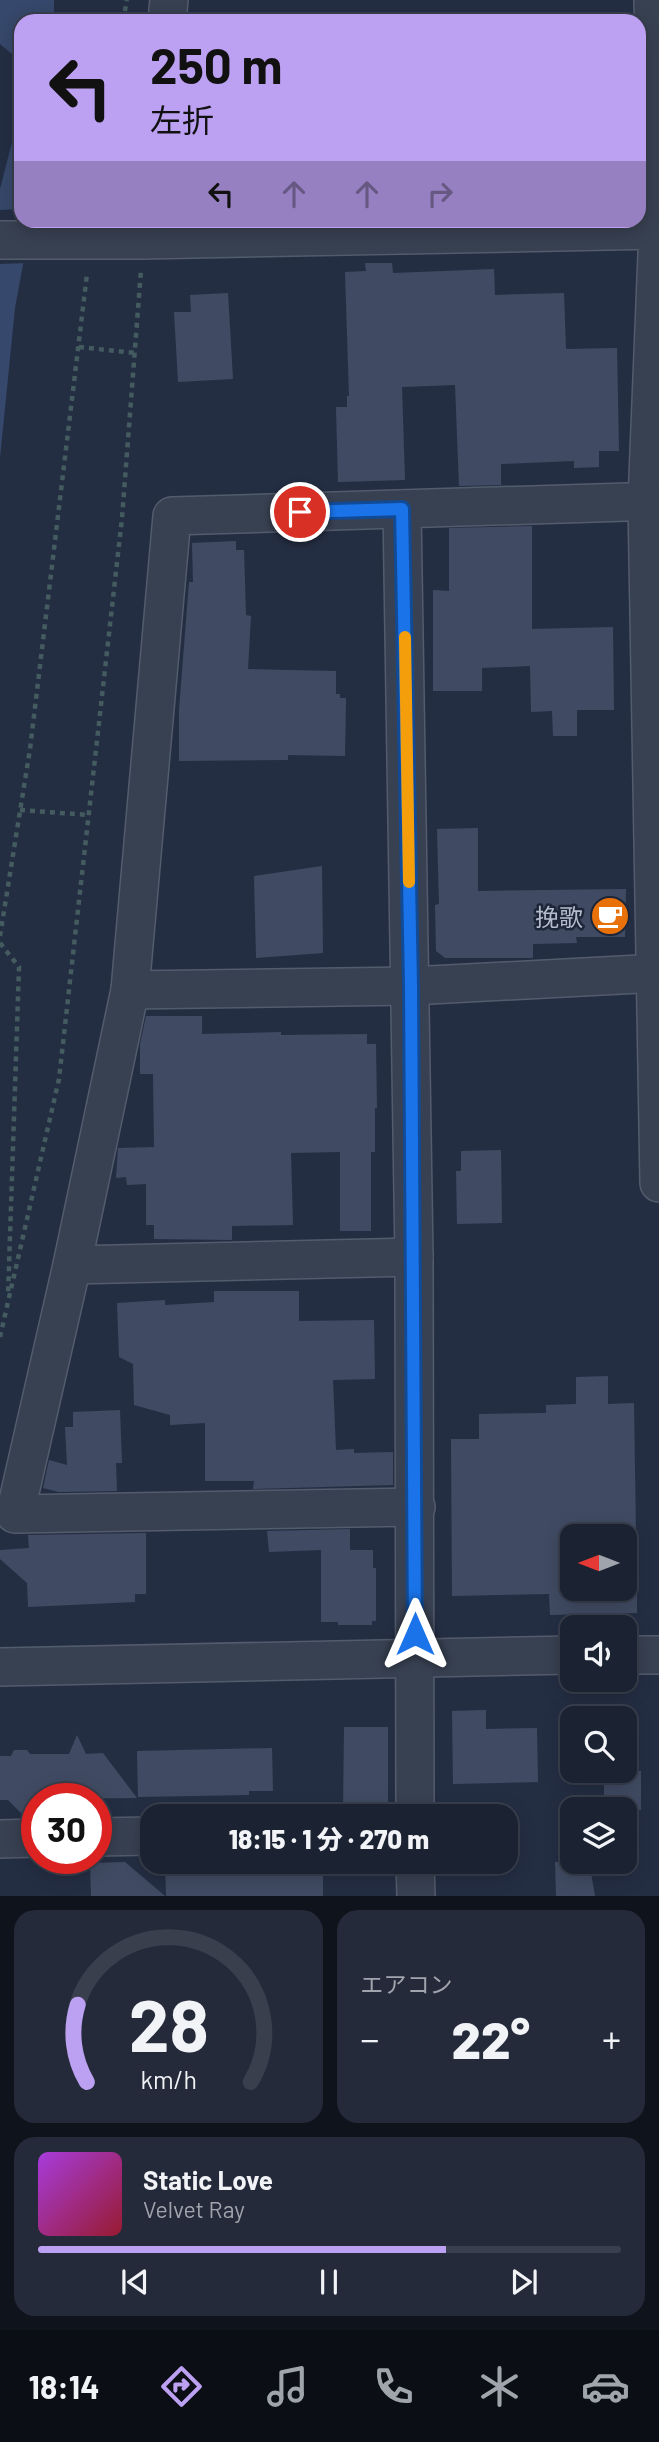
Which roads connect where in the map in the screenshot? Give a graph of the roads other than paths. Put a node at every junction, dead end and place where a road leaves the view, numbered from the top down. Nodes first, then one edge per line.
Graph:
1 (653, 0) edge
2 (145, 230) edge
3 (658, 230) edge
4 (0, 240) edge
5 (653, 501) edge
6 (402, 509) junction
7 (658, 973) edge
8 (411, 986) junction
9 (130, 990) junction
10 (659, 1183) edge
11 (414, 1257) junction
12 (72, 1265) junction
13 (416, 1507) junction
14 (560, 1655) edge
15 (637, 1655) edge
16 (659, 1655) edge
17 (415, 1659) junction
18 (0, 1667) edge
19 (415, 1804) edge
20 (140, 1836) edge
21 (112, 1837) edge
22 (21, 1838) edge
23 (0, 1839) edge
24 (415, 1874) edge
25 (416, 1896) edge

1 - 3 street
2 - 3 street
2 - 4 street, bridge
3 - 5 street
5 - 6 street
5 - 7 street
6 - 8 street
6 - 9 street
7 - 8 street
7 - 10 street
8 - 9 street
8 - 11 street
9 - 12 street
11 - 12 street
11 - 13 street
12 - 13 street
13 - 17 street
14 - 17 street
15 - 16 street
17 - 18 street
17 - 19 street
20 - 21 street
22 - 23 street
24 - 25 street

